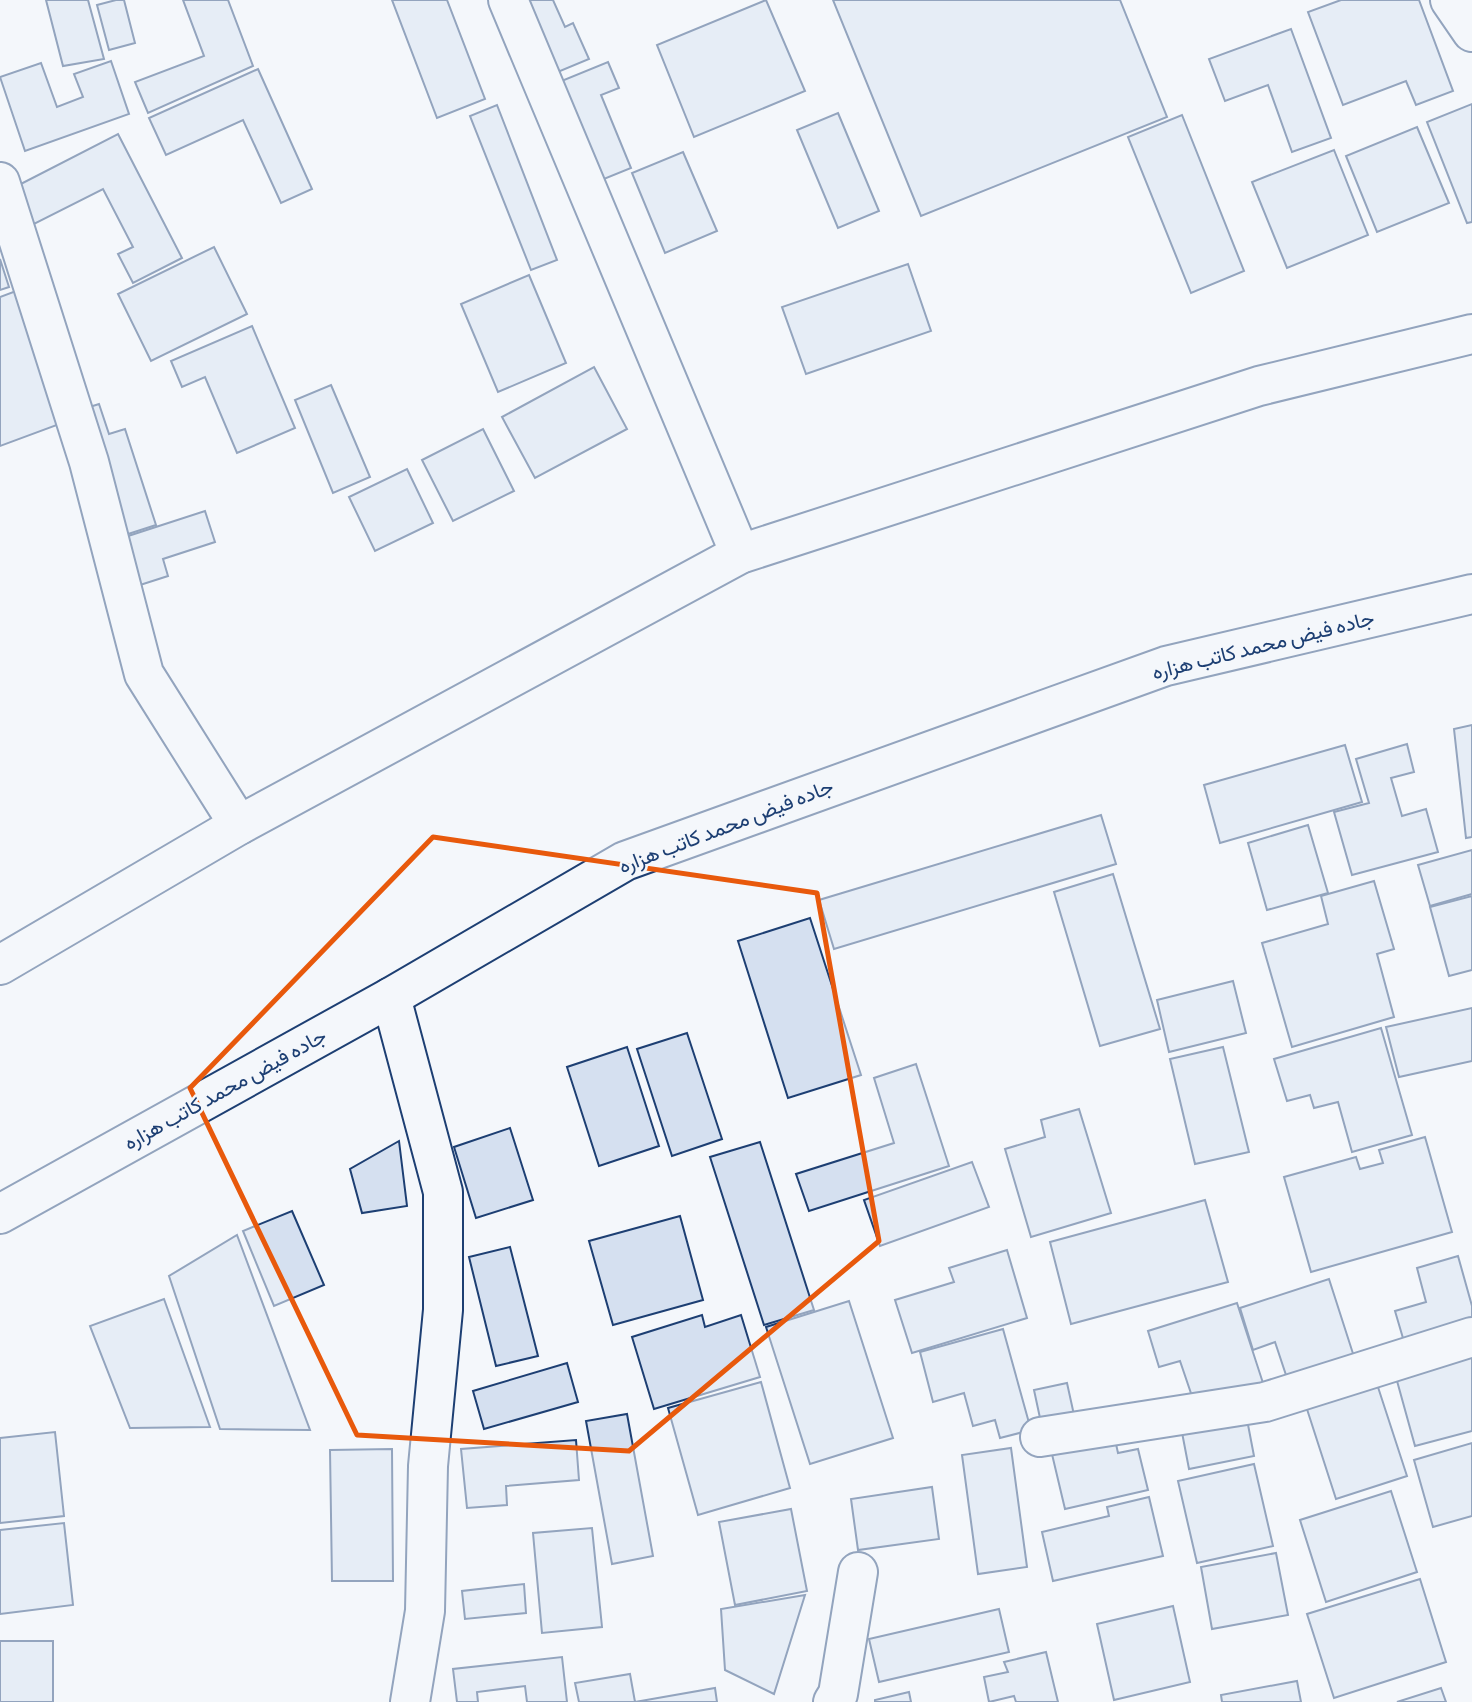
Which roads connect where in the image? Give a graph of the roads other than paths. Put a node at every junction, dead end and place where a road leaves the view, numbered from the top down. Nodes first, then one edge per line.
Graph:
1 (508, 0) edge
2 (1450, 0) edge
3 (1472, 32) edge
4 (0, 182) edge
5 (1472, 334) edge
6 (740, 554) junction
7 (1472, 594) edge
8 (239, 825) junction
9 (0, 965) edge
10 (391, 997) junction
11 (0, 1214) edge
12 (1472, 1336) edge
13 (1040, 1437) dead end
14 (858, 1572) dead end
15 (410, 1702) edge
16 (833, 1702) edge

1 - 6 main road
2 - 3 main road
4 - 8 main road
5 - 6 main road
6 - 8 main road
7 - 10 main road, جاده فیض محمد کاتب هزاره
8 - 9 main road
10 - 11 main road, جاده فیض محمد کاتب هزاره
10 - 15 main road
12 - 13 main road
14 - 16 main road

